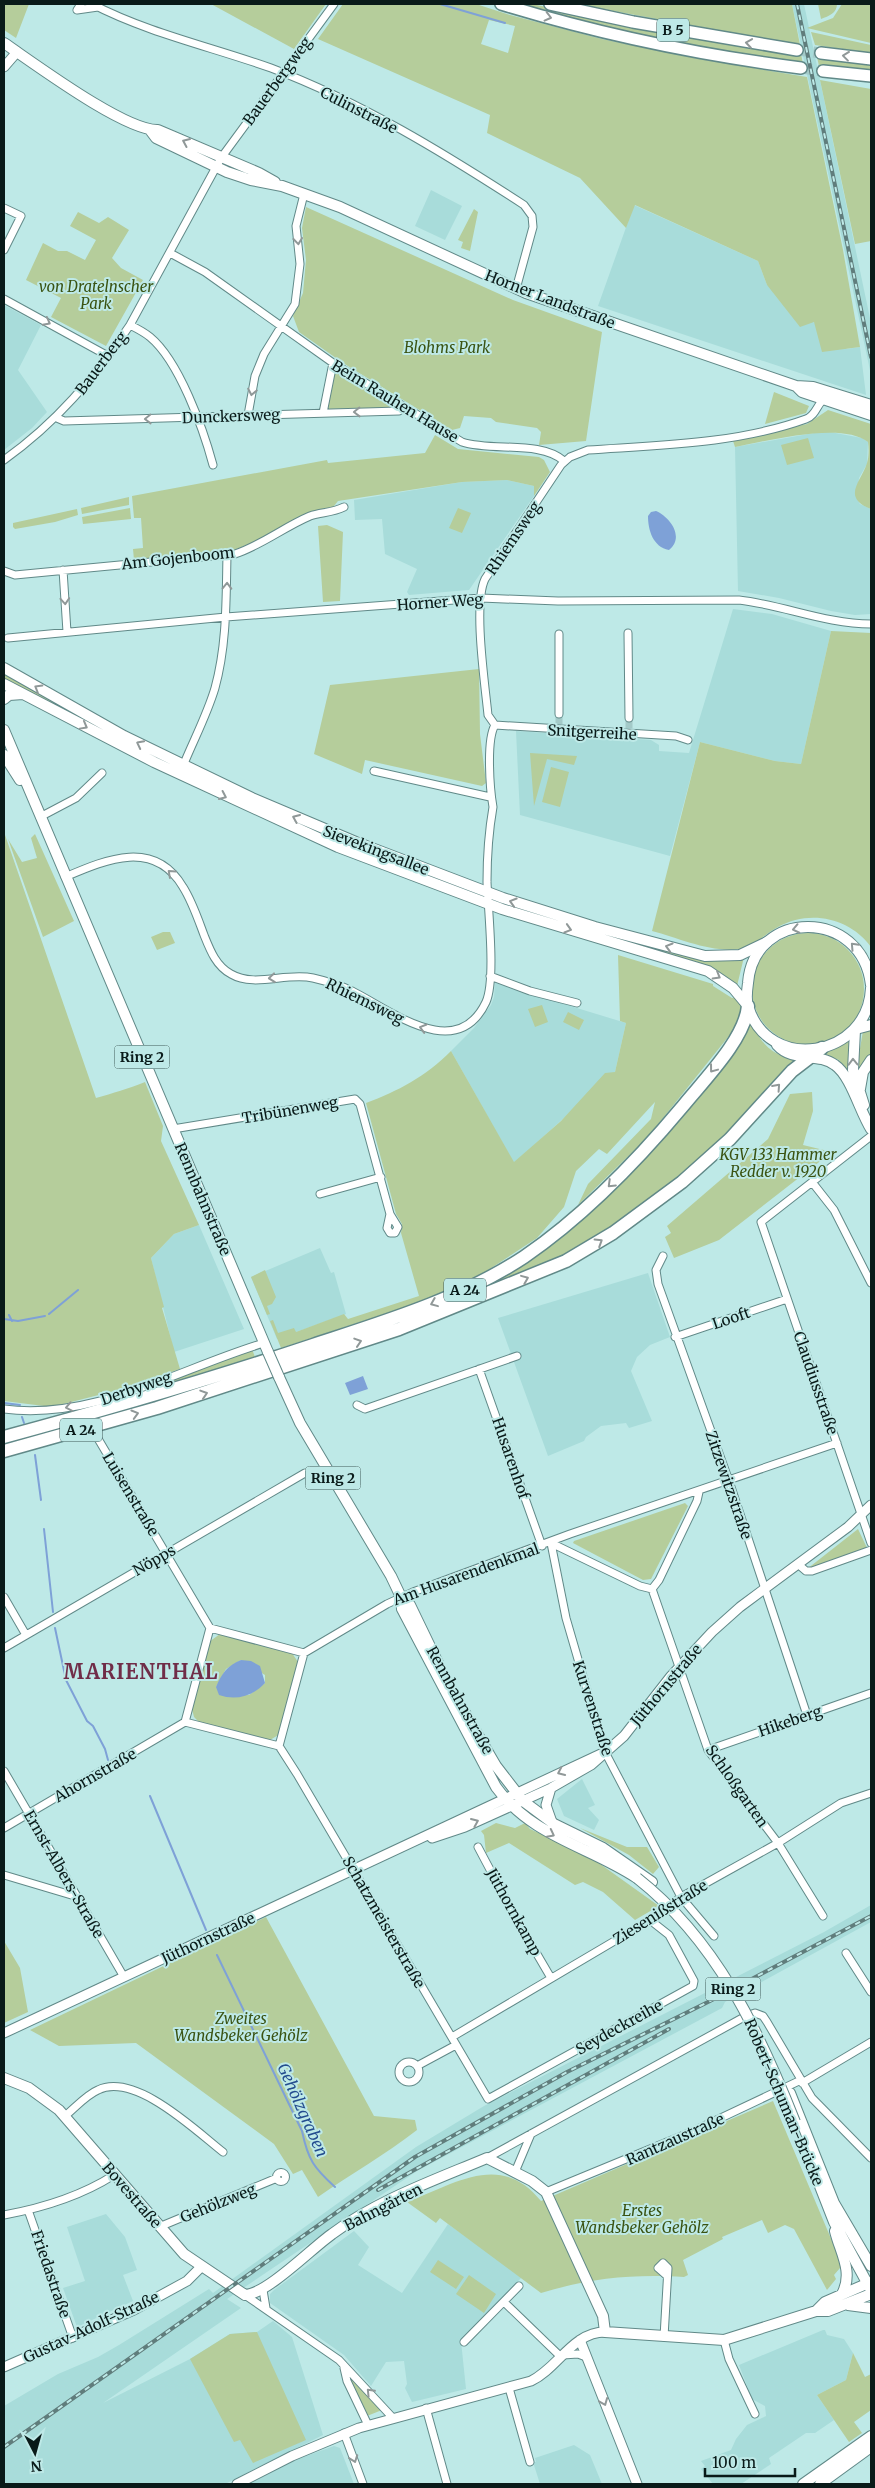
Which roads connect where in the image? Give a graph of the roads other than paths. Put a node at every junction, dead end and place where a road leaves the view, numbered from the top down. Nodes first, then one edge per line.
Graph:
1 (81, 4) edge
2 (334, 4) edge
3 (501, 4) edge
4 (550, 4) edge
5 (96, 5) edge
6 (4, 44) edge
7 (797, 50) tunnel mouth
8 (17, 52) junction
9 (821, 53) tunnel mouth
10 (871, 59) edge
11 (4, 67) edge
12 (801, 68) tunnel mouth
13 (823, 71) tunnel mouth
14 (283, 74) junction
15 (868, 77) edge
16 (218, 162) junction
17 (304, 194) junction
18 (4, 208) edge
19 (4, 250) edge
20 (170, 253) junction
21 (516, 289) junction
22 (4, 298) edge
23 (130, 324) junction
24 (281, 328) junction
25 (108, 356) junction
26 (333, 363) junction
27 (796, 386) junction
28 (844, 397) junction
29 (823, 400) junction
30 (871, 405) edge
31 (404, 407) junction
32 (323, 413) junction
33 (871, 415) edge
34 (248, 416) junction
35 (197, 417) junction
36 (57, 418) junction
37 (4, 460) edge
38 (564, 462) junction
39 (212, 465) dead end
40 (344, 507) dead end
41 (227, 555) junction
42 (63, 570) junction
43 (4, 571) edge
44 (481, 598) junction
45 (226, 617) junction
46 (871, 624) edge
47 (67, 632) junction
48 (628, 633) dead end
49 (559, 634) dead end
50 (8, 638) dead end
51 (4, 668) edge
52 (4, 684) edge
53 (25, 694) junction
54 (4, 699) edge
55 (559, 714) tunnel mouth
56 (629, 718) tunnel mouth
57 (495, 725) junction
58 (4, 730) edge
59 (688, 740) dead end
60 (4, 756) edge
61 (181, 770) junction
62 (374, 771) dead end
63 (102, 773) dead end
64 (28, 790) junction
65 (490, 797) junction
66 (40, 817) junction
67 (65, 877) junction
68 (488, 898) junction
69 (770, 941) junction
70 (490, 976) junction
71 (871, 982) edge
72 (577, 1002) dead end
73 (748, 1006) junction
74 (871, 1025) edge
75 (856, 1029) junction
76 (778, 1045) junction
77 (822, 1048) junction
78 (808, 1058) junction
79 (871, 1060) edge
80 (860, 1092) junction
81 (871, 1119) edge
82 (871, 1129) edge
83 (173, 1130) junction
84 (871, 1136) edge
85 (380, 1177) junction
86 (812, 1182) junction
87 (320, 1194) dead end
88 (390, 1214) dead end
89 (663, 1256) dead end
90 (871, 1284) edge
91 (787, 1299) junction
92 (676, 1337) junction
93 (266, 1347) junction
94 (517, 1356) dead end
95 (479, 1369) junction
96 (357, 1405) dead end
97 (4, 1409) edge
98 (4, 1437) edge
99 (97, 1437) dead end
100 (837, 1443) junction
101 (4, 1450) edge
102 (305, 1472) dead end
103 (729, 1481) junction
104 (699, 1492) junction
105 (871, 1505) edge
106 (861, 1515) junction
107 (871, 1542) edge
108 (551, 1543) junction
109 (542, 1546) junction
110 (871, 1550) edge
111 (166, 1553) junction
112 (800, 1565) junction
113 (652, 1589) junction
114 (764, 1589) junction
115 (4, 1597) edge
116 (401, 1597) junction
117 (210, 1628) junction
118 (26, 1635) junction
119 (4, 1648) edge
120 (304, 1653) junction
121 (679, 1666) junction
122 (871, 1693) edge
123 (808, 1715) junction
124 (185, 1722) junction
125 (279, 1746) junction
126 (708, 1750) junction
127 (605, 1752) junction
128 (4, 1771) edge
129 (551, 1788) junction
130 (871, 1793) edge
131 (520, 1797) junction
132 (508, 1802) junction
133 (29, 1814) junction
134 (554, 1824) junction
135 (4, 1828) edge
136 (778, 1843) junction
137 (478, 1847) dead end
138 (354, 1870) junction
139 (4, 1876) edge
140 (640, 1876) junction
141 (78, 1897) junction
142 (681, 1897) junction
143 (658, 1914) junction
144 (823, 1916) dead end
145 (650, 1920) junction
146 (664, 1930) junction
147 (714, 1936) dead end
148 (846, 1953) dead end
149 (124, 1977) junction
150 (551, 1978) junction
151 (871, 1992) edge
152 (4, 2033) edge
153 (452, 2037) junction
154 (871, 2042) edge
155 (456, 2045) junction
156 (417, 2066) dead end
157 (4, 2078) edge
158 (802, 2081) junction
159 (488, 2099) joint
160 (65, 2116) junction
161 (798, 2121) junction
162 (532, 2134) junction
163 (223, 2152) dead end
164 (487, 2158) junction
165 (871, 2158) edge
166 (472, 2165) junction
167 (502, 2165) junction
168 (515, 2172) junction
169 (114, 2175) junction
170 (277, 2178) dead end
171 (546, 2192) junction
172 (28, 2210) junction
173 (4, 2215) edge
174 (834, 2222) junction
175 (159, 2227) junction
176 (871, 2266) edge
177 (201, 2267) junction
178 (667, 2276) dead end
179 (870, 2285) edge
180 (519, 2286) dead end
181 (263, 2290) junction
182 (842, 2294) junction
183 (871, 2294) edge
184 (245, 2295) junction
185 (504, 2302) junction
186 (845, 2305) junction
187 (871, 2308) edge
188 (266, 2309) junction
189 (816, 2311) junction
190 (605, 2332) junction
191 (664, 2337) junction
192 (73, 2338) junction
193 (580, 2340) junction
194 (724, 2340) junction
195 (464, 2342) dead end
196 (562, 2356) junction
197 (586, 2357) junction
198 (4, 2368) edge
199 (344, 2368) junction
200 (509, 2388) junction
201 (426, 2408) junction
202 (755, 2414) dead end
203 (392, 2417) junction
204 (368, 2425) junction
205 (344, 2433) junction
206 (871, 2436) edge
207 (871, 2448) edge
208 (530, 2462) dead end
209 (237, 2484) edge
210 (363, 2484) edge
211 (447, 2484) edge
212 (637, 2484) edge
213 (803, 2484) edge
214 (820, 2484) edge

1 - 5 street, Culinstraße
2 - 14 street, Bauerbergweg
3 -> 12 highway, B 5
7 -> 4 highway, B 5
5 - 14 street, Culinstraße
6 - 8 main road, Horner Landstraße
8 - 11 street
8 - 16 main road, Horner Landstraße
10 -> 9 highway
13 - 15 highway
14 - 16 street, Bauerbergweg
14 - 21 street, Culinstraße
16 - 17 main road, Horner Landstraße
16 - 20 street, Bauerberg
17 - 21 main road, Horner Landstraße
17 -> 24 street
18 - 19 street
20 - 23 street, Bauerberg
20 - 24 street, Beim Rauhen Hause
21 - 27 main road, Horner Landstraße
22 -> 25 street
23 - 25 street, Bauerberg
23 - 35 street
24 - 26 street, Beim Rauhen Hause
24 -> 34 street
25 - 36 street, Bauerberg
26 - 31 street, Beim Rauhen Hause
26 - 32 street
27 - 28 main road, Horner Landstraße
27 - 29 main road, Horner Landstraße
28 - 29 street
28 - 30 main road, Horner Landstraße
29 - 33 main road, Horner Landstraße
29 - 38 street
31 -> 32 street, Dunckersweg
31 - 38 street, Beim Rauhen Hause
32 - 34 street, Dunckersweg
34 - 35 street, Dunckersweg
35 -> 36 street, Dunckersweg
35 - 39 street
36 - 37 street, Bauerberg
38 - 44 street, Rhiemsweg
40 - 41 street, Am Gojenboom
41 - 42 street, Am Gojenboom
45 -> 41 street
42 - 43 street, Am Gojenboom
42 -> 47 street
44 - 45 street, Horner Weg
44 - 46 street, Horner Weg
44 - 57 street, Rhiemsweg
45 - 47 street, Horner Weg
45 - 61 street
47 - 50 street, Horner Weg
48 - 56 street
49 - 55 street
61 -> 51 main road, Sievekingsallee
52 - 53 main road, Sievekingsallee
53 - 54 main road
53 -> 61 main road, Sievekingsallee
57 - 59 street, Snitgerreihe
57 - 65 street, Rhiemsweg
58 - 64 main road, Rennbahnstraße / Ring 2
60 - 64 main road, Rennbahnstraße / Ring 2
61 - 68 main road, Sievekingsallee
62 - 65 street
63 - 66 street
64 - 66 main road, Rennbahnstraße / Ring 2
65 - 68 street, Rhiemsweg
66 - 67 main road, Rennbahnstraße / Ring 2
70 -> 67 street, Rhiemsweg
67 - 83 main road, Rennbahnstraße / Ring 2
69 -> 68 main road, Sievekingsallee
68 - 70 street, Rhiemsweg
68 -> 73 main road, Sievekingsallee
71 -> 69 main road, Sievekingsallee
69 - 73 main road, Sievekingsallee
70 - 72 street
71 - 75 main road, Sievekingsallee
73 - 76 main road, Sievekingsallee
73 -> 98 highway, A 24
74 - 75 main road, Sievekingsallee
75 - 77 main road, Sievekingsallee
80 -> 75 main road
76 - 77 main road, Sievekingsallee
76 - 78 main road
77 - 78 highway
78 - 82 main road
101 -> 78 highway, A 24
79 - 80 main road
80 - 81 main road
83 - 85 street, Tribünenweg
83 - 93 main road, Rennbahnstraße / Ring 2
84 - 86 street
85 - 87 street
85 - 88 street, Tribünenweg
86 - 90 street
86 - 91 street, Claudiusstraße
89 - 92 street, Zitzewitzstraße
91 - 92 street, Looft
91 - 100 street, Claudiusstraße
92 - 103 street, Zitzewitzstraße
93 -> 97 street, Derbyweg
93 - 116 main road, Rennbahnstraße / Ring 2, bridge
94 - 95 street
95 - 96 street
95 - 109 street, Husarenhof
99 - 111 street, Luisenstraße
100 - 103 street, Am Husarendenkmal
100 - 106 street, Claudiusstraße
102 - 111 street, Nöpps
103 - 104 street, Am Husarendenkmal
103 - 114 street, Zitzewitzstraße
104 - 108 street, Am Husarendenkmal
104 - 113 street
105 - 106 street, Jüthornstraße
106 - 107 street, Claudiusstraße
106 - 112 street, Jüthornstraße
108 - 109 street, Am Husarendenkmal
108 - 113 street, Am Husarendenkmal
108 - 127 street, Kurvenstraße
109 - 116 street, Am Husarendenkmal
110 - 112 street
111 - 117 street, Luisenstraße
111 - 118 street, Nöpps
112 - 114 street, Jüthornstraße
113 - 121 street, Schloßgarten
114 - 121 street, Jüthornstraße
114 - 123 street, Zitzewitzstraße
115 - 118 street
116 - 120 street, Am Husarendenkmal
116 - 131 main road, Rennbahnstraße / Ring 2
116 - 132 main road, Rennbahnstraße / Ring 2
117 - 120 street
117 - 124 street
118 - 119 street, Nöpps
120 - 125 street
121 - 126 street, Schloßgarten
121 - 127 street, Jüthornstraße
122 - 123 street, Hikeberg
123 - 126 street, Hikeberg
124 - 125 street
124 - 133 street, Ahornstraße
125 - 138 street, Schatzmeisterstraße
126 - 136 street, Schloßgarten
127 - 129 street, Jüthornstraße
127 -> 131 street, Jüthornstraße
127 - 142 street, Kurvenstraße
128 - 133 street, Ernst-Albers-Straße
129 - 131 street, Jüthornstraße
129 - 134 street
130 - 136 street, Ziesenißstraße
131 - 132 street, Jüthornstraße
131 - 134 main road, Robert-Schuman-Brücke / Ring 2
132 - 138 street, Jüthornstraße
132 -> 140 main road, Robert-Schuman-Brücke / Ring 2
133 - 135 street, Ahornstraße
133 - 141 street, Ernst-Albers-Straße
134 - 140 main road, Robert-Schuman-Brücke / Ring 2
136 - 142 street, Ziesenißstraße
136 - 144 street, Schloßgarten
137 - 150 street, Jüthornkamp
138 - 149 street, Jüthornstraße
138 - 153 street, Schatzmeisterstraße
139 - 141 street
140 - 161 main road, Robert-Schuman-Brücke / Ring 2, bridge
141 - 149 street, Ernst-Albers-Straße
142 - 143 street, Ziesenißstraße
142 - 147 street, Kurvenstraße
143 - 145 street, Ziesenißstraße
143 - 146 street, Seydeckreihe
145 - 146 street, Seydeckreihe
145 - 150 street, Ziesenißstraße
146 - 159 street, Seydeckreihe
148 - 151 street
149 - 152 street, Jüthornstraße
150 - 153 street, Ziesenißstraße
153 - 155 street, Schatzmeisterstraße
154 - 158 street, Rantzaustraße
155 - 156 street
155 - 159 street, Schatzmeisterstraße
157 - 160 main road, Bovestraße
158 - 162 street, Bahngärten
158 - 165 street
158 - 171 street, Rantzaustraße
160 - 163 street
160 - 169 main road, Bovestraße
161 - 174 main road, Robert-Schuman-Brücke / Ring 2
161 - 176 main road, Robert-Schuman-Brücke / Ring 2
162 - 164 street, Bahngärten
162 - 168 street
164 - 166 main road, Bahngärten
164 - 167 main road
166 - 167 main road
166 - 181 main road, Bahngärten
167 - 168 main road
168 - 171 main road
169 - 172 street
169 - 175 main road, Bovestraße
170 - 175 street, Gehölzweg
171 - 190 main road
172 - 173 street
172 - 192 street, Friedastraße
174 - 179 main road, Robert-Schuman-Brücke / Ring 2
174 - 182 main road
175 - 177 main road, Bovestraße
177 - 184 main road, Bovestraße
177 - 192 street, Gustav-Adolf-Straße
178 - 191 street
179 - 182 main road
180 - 185 street
181 - 184 main road, Bahngärten
181 - 188 street
182 - 189 main road
183 - 186 main road
184 - 188 street, Bovestraße
185 - 195 street
185 - 196 street
186 - 187 main road
186 - 189 main road
188 - 199 street, Bovestraße
189 - 194 main road
190 - 191 main road
190 - 193 street
191 - 194 main road
192 - 198 street, Gustav-Adolf-Straße
193 - 196 street
193 - 197 street
194 - 202 street
196 - 197 street
196 - 200 street
197 -> 212 street
203 -> 199 street, Bovestraße
199 - 204 street, Bovestraße
200 - 201 street
200 - 208 street
201 - 203 street
201 - 211 street
203 - 204 street
204 - 205 street
205 - 209 street
205 -> 210 street
206 - 213 main road
207 - 214 main road

